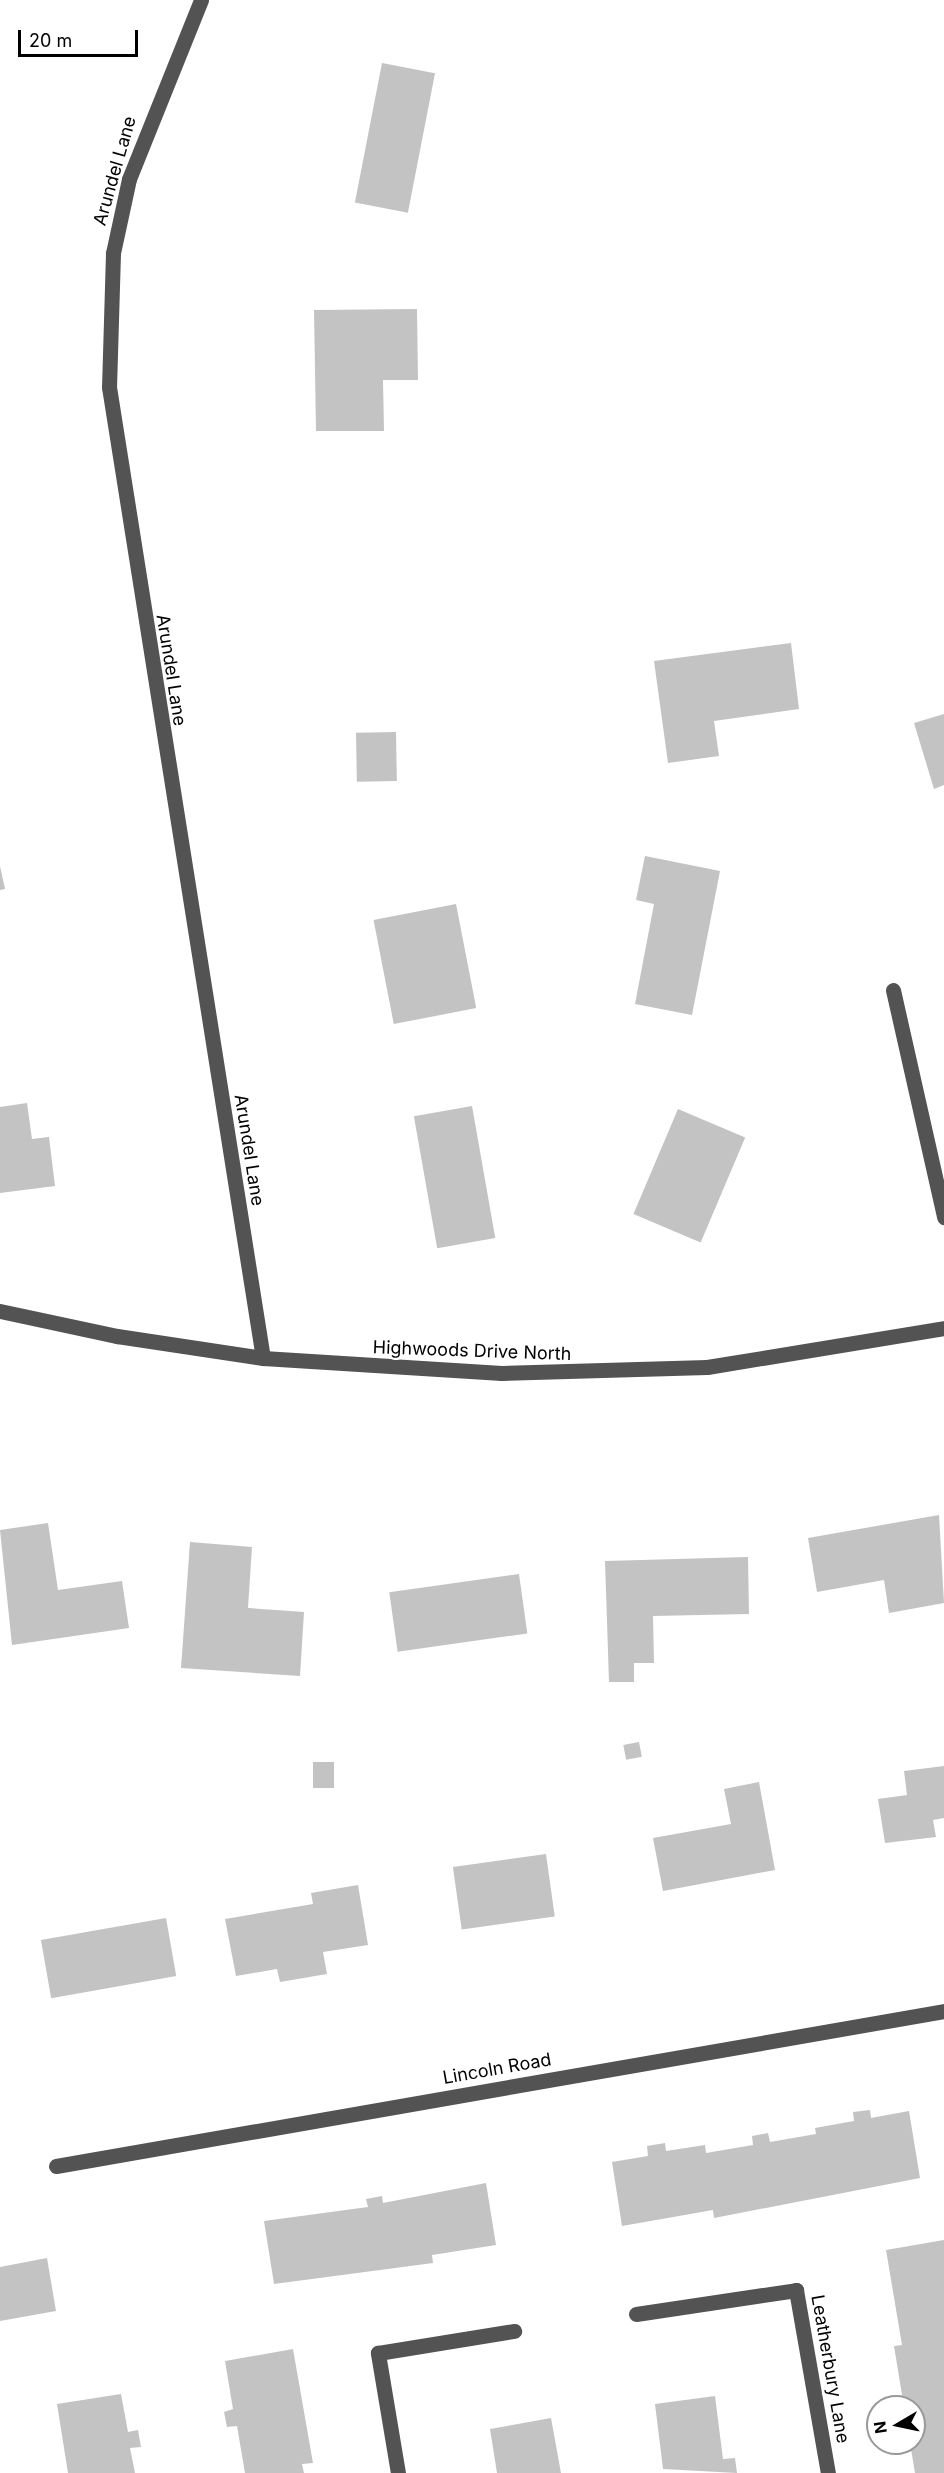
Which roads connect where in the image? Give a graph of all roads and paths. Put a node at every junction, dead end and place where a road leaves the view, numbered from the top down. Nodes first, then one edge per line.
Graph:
1 (201, 0) edge
2 (893, 990) dead end
3 (944, 1217) edge
4 (0, 1311) edge
5 (944, 1328) edge
6 (263, 1358) junction
7 (944, 2011) edge
8 (56, 2166) dead end
9 (636, 2314) dead end
10 (514, 2331) dead end
11 (398, 2473) edge
12 (828, 2473) edge

1 - 6 street, Arundel Lane
2 - 3 street
4 - 6 street, Highwoods Drive North
5 - 6 street, Highwoods Drive North
7 - 8 street, Lincoln Road
9 - 12 street, Leatherbury Lane
10 - 11 street

